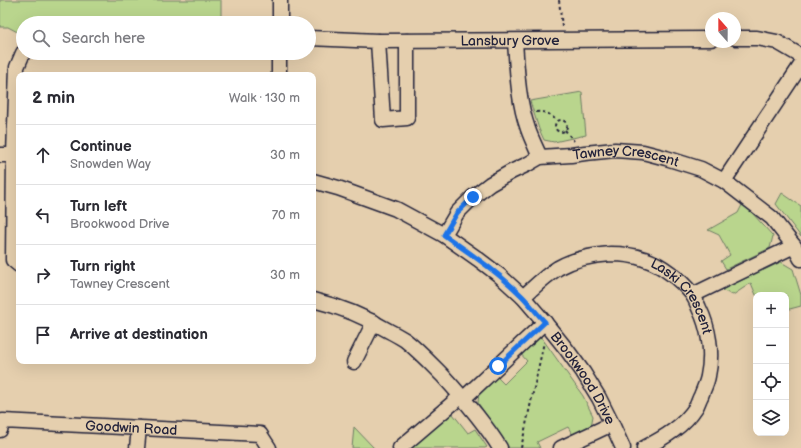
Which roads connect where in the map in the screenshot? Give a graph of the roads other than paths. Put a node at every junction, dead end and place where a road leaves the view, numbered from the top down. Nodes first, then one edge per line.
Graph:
1 (280, 0) edge
2 (280, 16) edge
3 (316, 38) edge
4 (741, 38) edge
5 (705, 39) edge
6 (378, 41) junction
7 (407, 41) junction
8 (515, 41) junction
9 (801, 56) edge
10 (20, 60) edge
11 (279, 60) edge
12 (801, 65) edge
13 (17, 72) edge
14 (279, 72) edge
15 (16, 82) edge
16 (11, 155) edge
17 (540, 157) junction
18 (724, 181) junction
19 (316, 182) edge
20 (444, 235) junction
21 (794, 246) junction
22 (801, 259) edge
23 (16, 262) edge
24 (693, 295) junction
25 (523, 297) junction
26 (316, 301) edge
27 (374, 322) junction
28 (546, 323) junction
29 (354, 362) dead end
30 (462, 397) junction
31 (612, 424) junction
32 (1, 426) edge
33 (139, 428) junction
34 (137, 448) edge
35 (269, 448) edge
36 (400, 448) edge
37 (500, 448) edge
38 (561, 448) edge
39 (623, 448) edge
40 (644, 448) edge

1 - 2 street
3 - 6 street, Lansbury Grove
4 - 9 street
5 - 8 street, Lansbury Grove
6 - 7 street, Lansbury Grove
6 - 7 street
7 - 8 street, Lansbury Grove
8 - 17 street
10 - 13 street
11 - 14 street
12 - 18 street
15 - 16 street
16 - 23 street
17 - 18 street, Tawney Crescent
17 - 20 street, Tawney Crescent
18 - 21 street, Tawney Crescent
19 - 20 street, Brookwood Drive
20 - 25 street, Brookwood Drive
21 - 22 street, Tawney Crescent
21 - 24 street
24 - 25 street, Laski Crescent
24 - 40 street, Laski Crescent
25 - 28 street, Brookwood Drive
26 - 27 street
27 - 29 street
27 - 30 street
28 - 30 street
28 - 31 street, Brookwood Drive
30 - 36 street
30 - 37 street
31 - 38 street
31 - 39 street, Brookwood Drive
32 - 33 street, Goodwin Road
33 - 34 street
33 - 35 street, Goodwin Road

